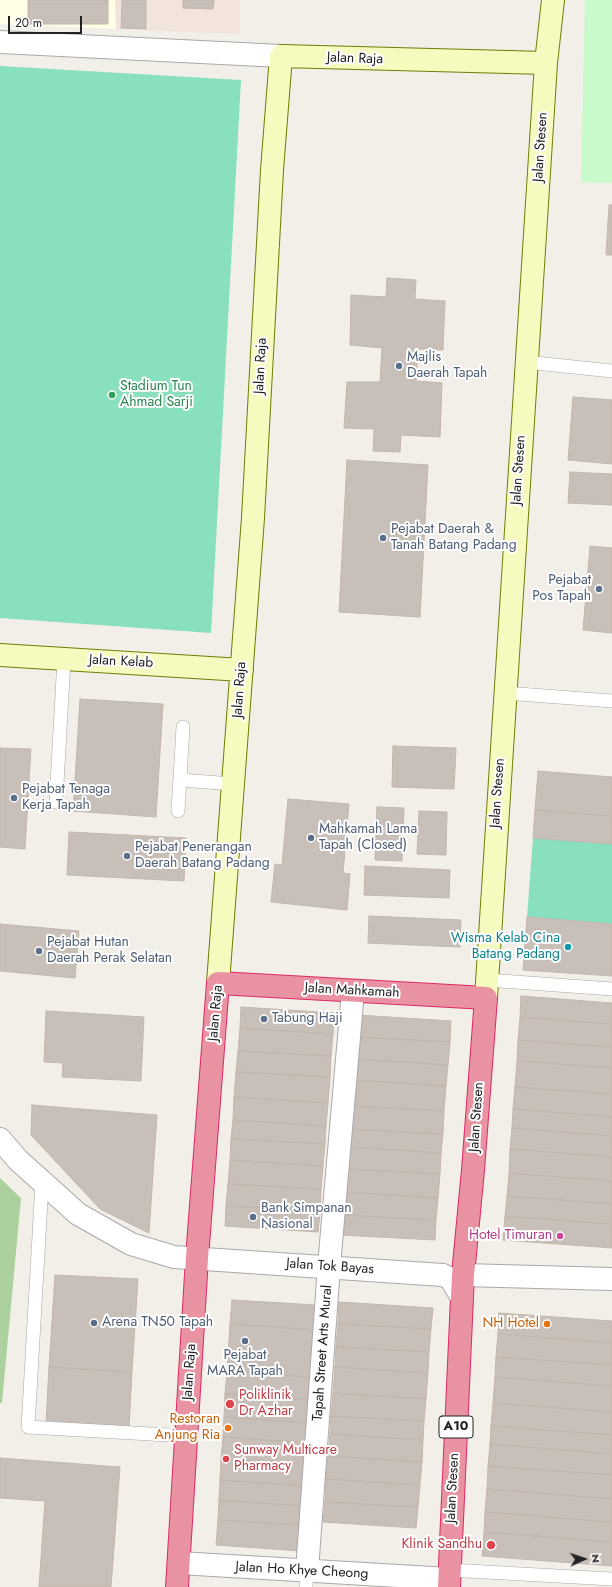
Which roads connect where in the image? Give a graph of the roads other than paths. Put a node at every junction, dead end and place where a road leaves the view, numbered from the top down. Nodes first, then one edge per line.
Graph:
1 (553, 0) edge
2 (0, 42) edge
3 (281, 56) junction
4 (546, 63) junction
5 (526, 362) junction
6 (612, 371) edge
7 (0, 655) edge
8 (64, 659) junction
9 (242, 670) junction
10 (505, 692) junction
11 (612, 701) edge
12 (183, 727) dead end
13 (180, 780) junction
14 (233, 784) junction
15 (56, 802) dead end
16 (178, 811) dead end
17 (218, 983) junction
18 (486, 989) junction
19 (612, 989) edge
20 (353, 991) junction
21 (0, 1139) edge
22 (42, 1183) junction
23 (206, 1258) junction
24 (329, 1266) junction
25 (453, 1275) junction
26 (612, 1279) edge
27 (186, 1436) junction
28 (178, 1563) junction
29 (306, 1579) edge
30 (449, 1579) edge
31 (612, 1579) edge
32 (177, 1587) edge

1 - 4 street, Jalan Stesen / A10
2 - 3 street
3 - 4 street, Jalan Raja
3 - 9 street, Jalan Raja
4 - 5 street, Jalan Stesen / A10
5 - 6 lane
5 - 10 street, Jalan Stesen / A10
7 - 8 street, Jalan Kelab
8 - 9 street, Jalan Kelab
8 - 15 lane
9 - 14 street, Jalan Raja
10 - 11 lane
10 - 18 street, Jalan Stesen / A10
12 - 13 lane
13 - 14 lane
13 - 16 lane
14 - 17 street, Jalan Raja
17 - 20 highway, Jalan Mahkamah
17 - 23 highway, Jalan Raja
18 - 19 lane
18 - 20 highway, Jalan Mahkamah
18 - 25 highway, Jalan Stesen / A10
20 - 24 street, Tapah Street Arts Mural
21 - 22 street, Jalan Tok Bayas
22 - 23 street, Jalan Tok Bayas
22 - 27 lane
23 - 24 street, Jalan Tok Bayas
23 - 27 highway, Jalan Raja
24 - 25 street, Jalan Tok Bayas
24 - 29 street, Tapah Street Arts Mural
25 - 26 street, Jalan Tok Bayas
25 - 30 highway, Jalan Stesen / A10
27 - 28 highway, Jalan Raja
28 - 29 street, Jalan Ho Khye Cheong
28 - 32 highway, Jalan Raja
29 - 30 street, Jalan Ho Khye Cheong
30 - 31 lane

